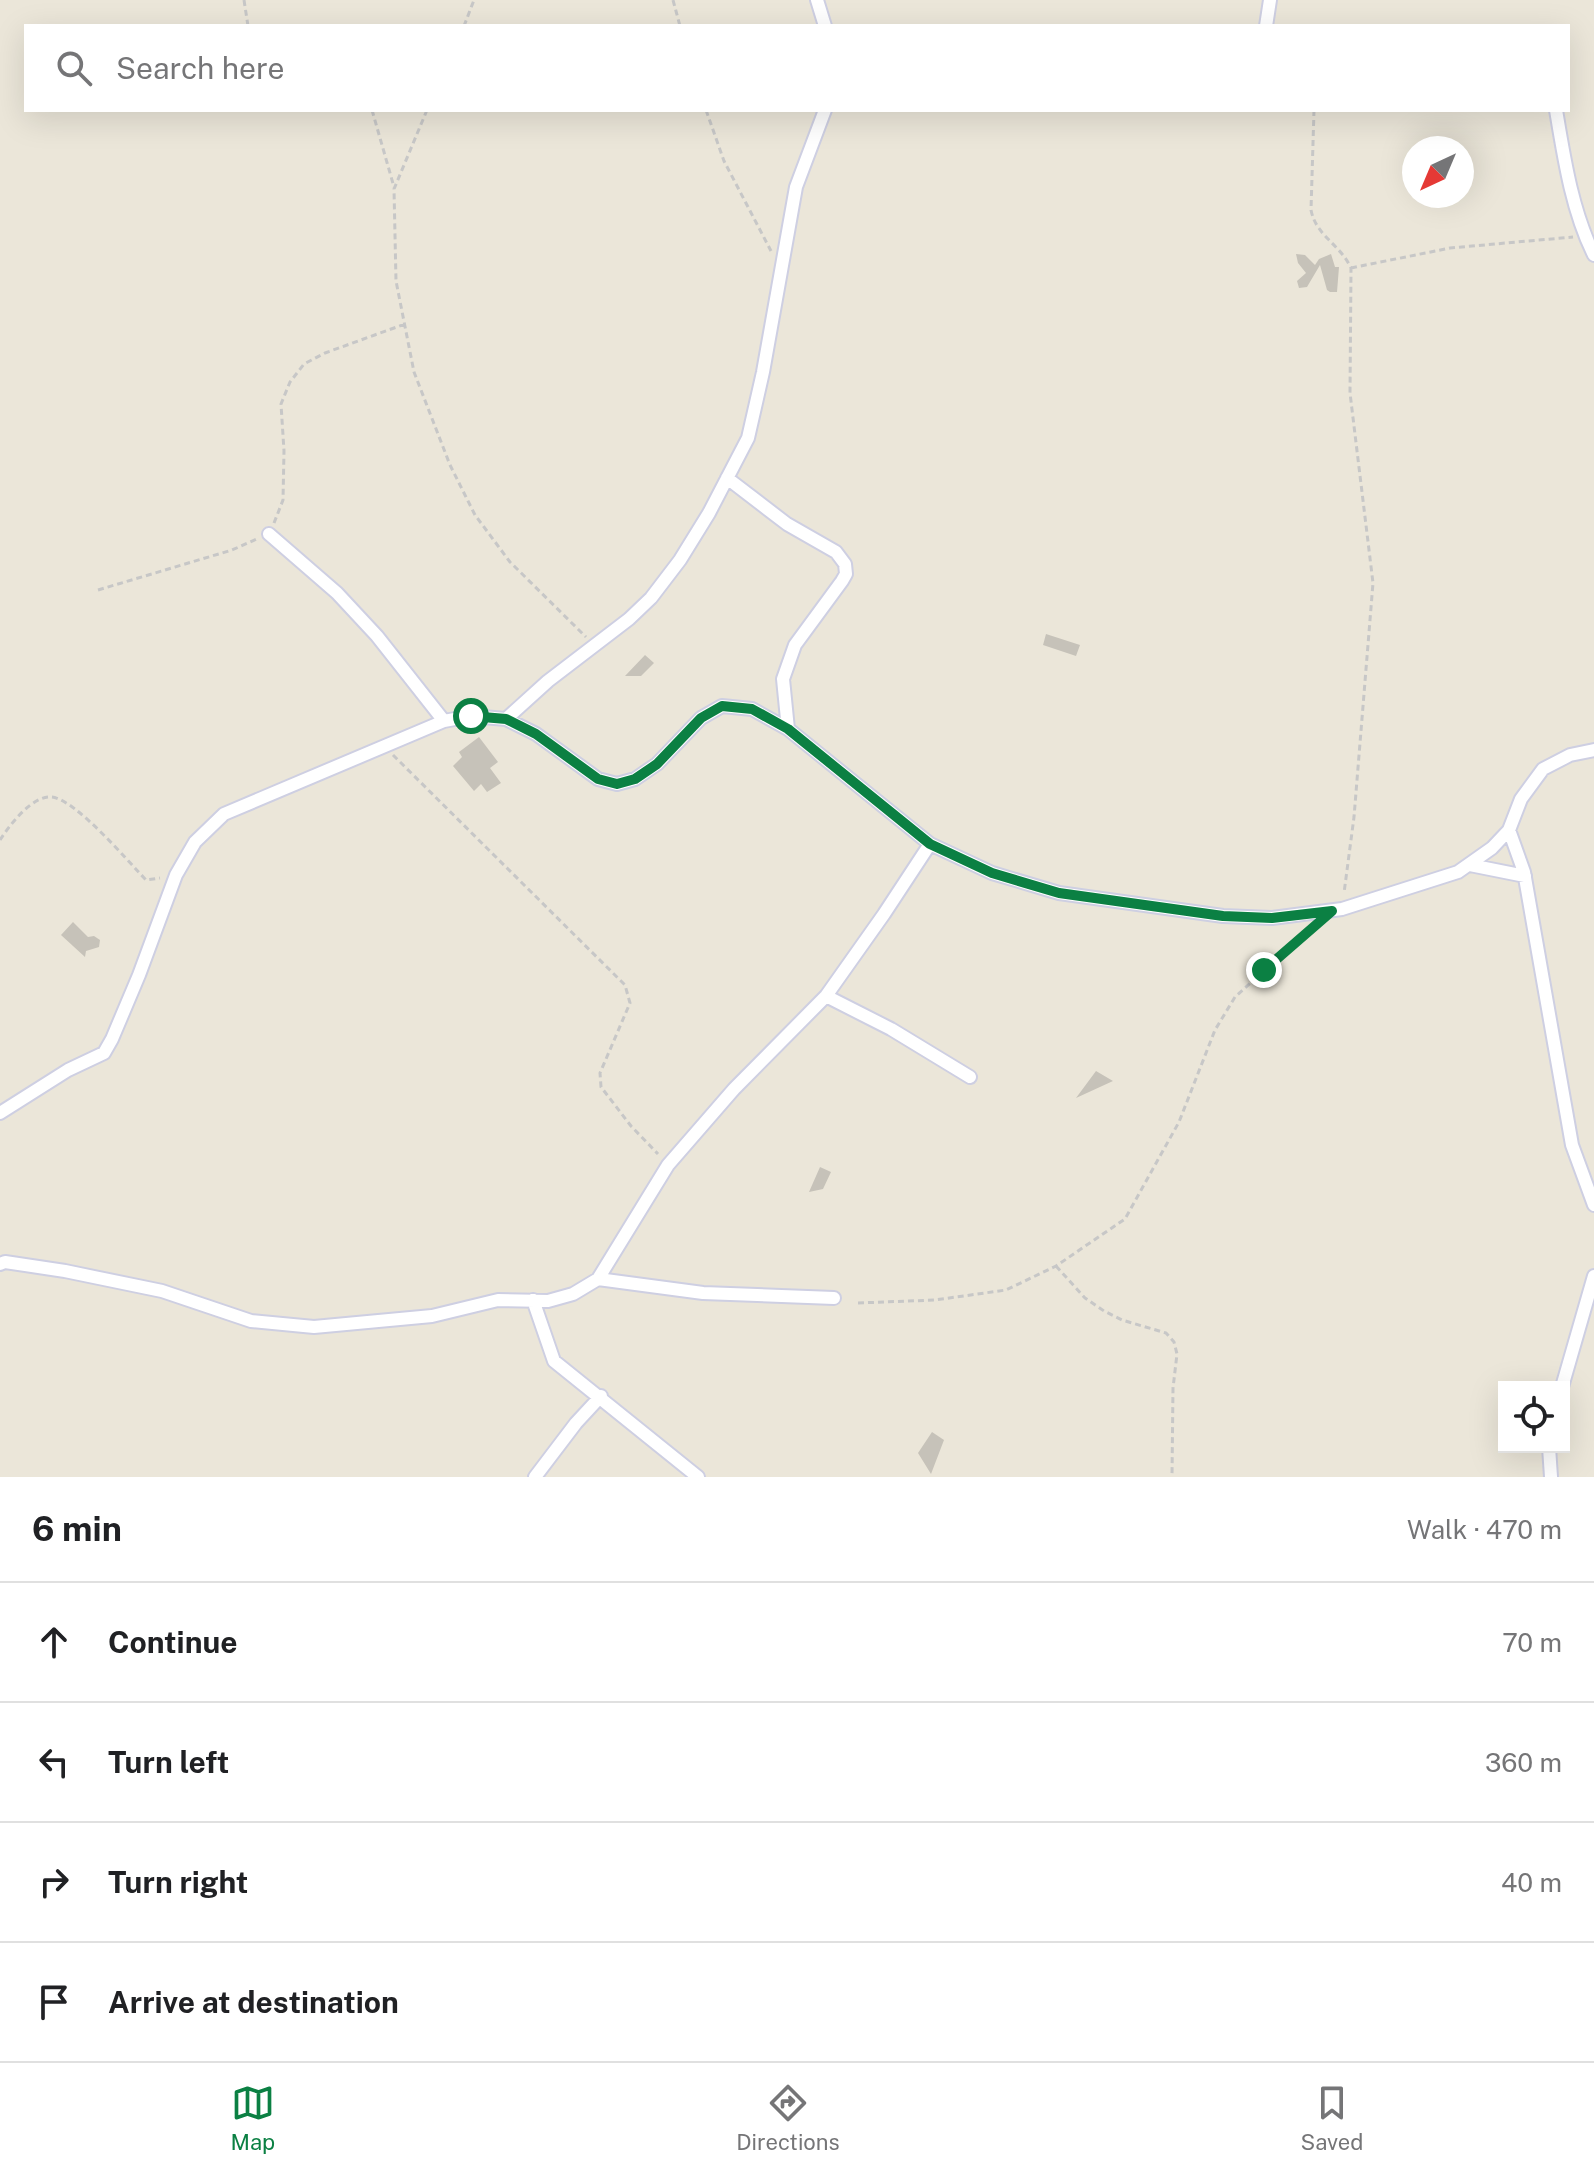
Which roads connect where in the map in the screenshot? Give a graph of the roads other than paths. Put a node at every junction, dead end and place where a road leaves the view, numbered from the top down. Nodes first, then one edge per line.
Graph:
1 (817, 0) edge
2 (1270, 0) edge
3 (824, 24) edge
4 (1266, 24) edge
5 (824, 112) edge
6 (1556, 112) edge
7 (1589, 231) edge
8 (1594, 255) edge
9 (727, 478) junction
10 (269, 534) road end
11 (506, 719) junction
12 (444, 721) junction
13 (788, 729) junction
14 (1594, 750) edge
15 (1509, 830) junction
16 (930, 844) junction
17 (1470, 865) junction
18 (1525, 876) junction
19 (826, 996) junction
20 (970, 1077) dead end
21 (0, 1113) edge
22 (1594, 1205) edge
23 (0, 1264) edge
24 (1594, 1276) edge
25 (598, 1279) junction
26 (834, 1298) dead end
27 (533, 1300) junction
28 (1564, 1381) edge
29 (601, 1396) junction
30 (1549, 1453) edge
31 (535, 1477) edge
32 (698, 1477) edge
33 (1551, 1477) edge

1 - 3 street
2 - 4 street
5 - 9 street
6 - 7 street
7 - 8 street
9 - 11 street
9 - 13 street
10 - 12 street
11 - 12 street
11 - 13 street
12 - 21 street
13 - 16 street
14 - 15 street
15 - 17 street
15 - 18 street
16 - 17 street
16 - 19 street
17 - 18 street
18 - 22 street
19 - 20 street
19 - 25 street
23 - 27 street
24 - 28 street
25 - 26 street
25 - 27 street
27 - 29 street
29 - 31 street
29 - 32 street
30 - 33 street

